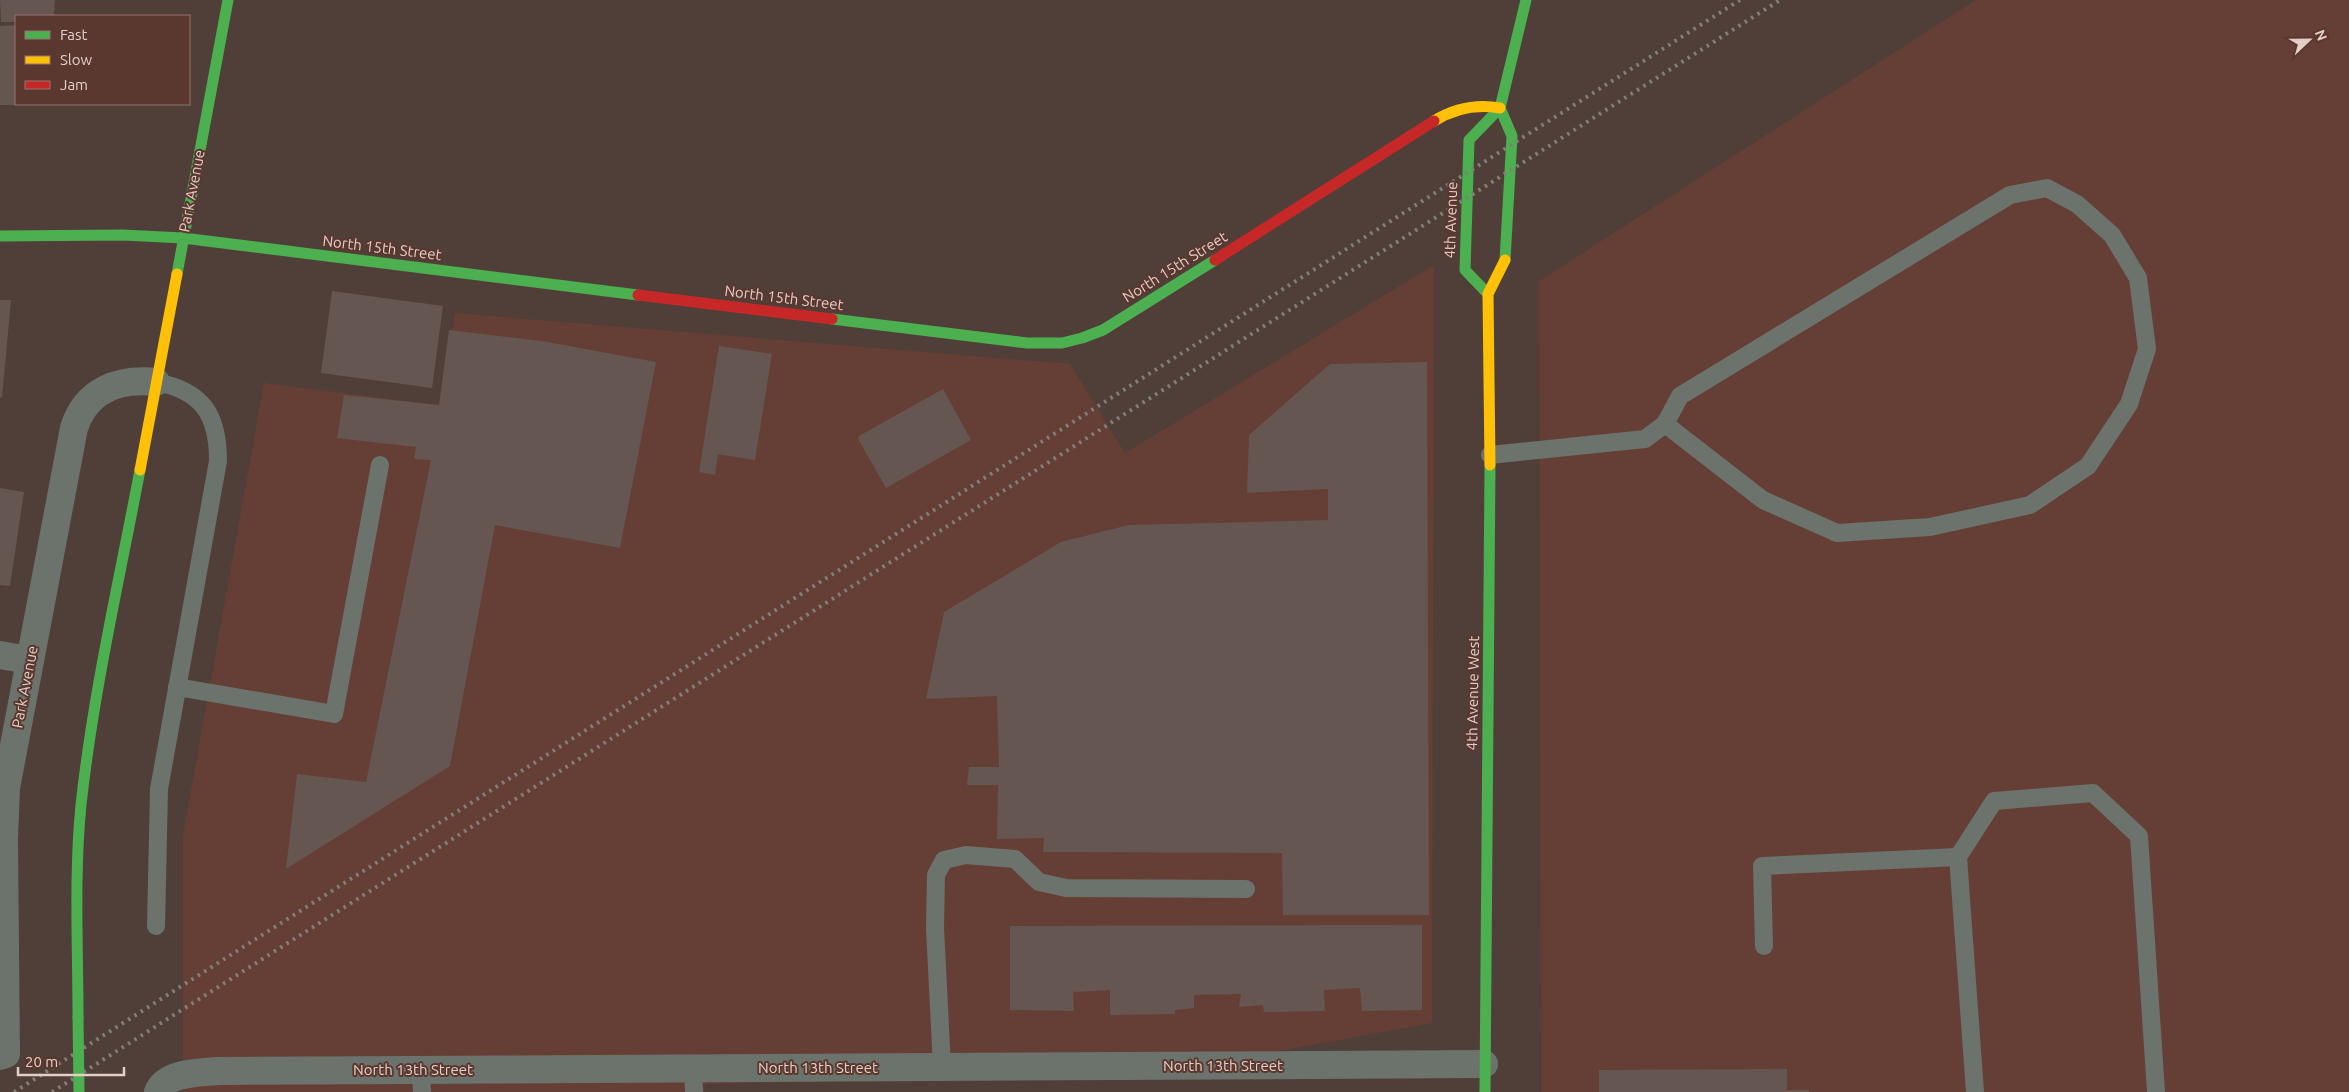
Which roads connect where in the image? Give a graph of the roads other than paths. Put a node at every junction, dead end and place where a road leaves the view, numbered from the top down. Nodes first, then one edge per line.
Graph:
1 (226, 0) edge
2 (1526, 0) edge
3 (1500, 108) junction
4 (0, 236) edge
5 (183, 238) junction
6 (1488, 294) junction
7 (156, 382) junction
8 (1664, 424) junction
9 (1490, 455) junction
10 (380, 465) dead end
11 (0, 655) edge
12 (30, 660) junction
13 (176, 687) junction
14 (1958, 856) junction
15 (1246, 889) dead end
16 (156, 926) dead end
17 (1764, 946) dead end
18 (3, 1055) edge
19 (1484, 1064) junction
20 (942, 1067) junction
21 (693, 1080) edge
22 (422, 1081) edge
23 (79, 1092) edge
24 (158, 1092) edge
25 (1485, 1092) edge
26 (1975, 1092) edge
27 (2156, 1092) edge

1 - 5 street, Park Avenue
2 - 3 street
3 - 5 street, North 15th Street
3 - 6 street
3 - 6 street, 4th Avenue
4 - 5 street, North 15th Street
5 - 7 street, Park Avenue
6 - 9 street, 4th Avenue West
7 - 12 street, Park Avenue
7 - 13 lane
7 - 23 street, Park Avenue, bridge
8 - 8 lane
8 - 9 lane
9 - 19 street, 4th Avenue West
10 - 13 lane
11 - 12 street
12 - 18 street, Park Avenue
13 - 16 lane
14 - 17 lane
14 - 26 lane
14 - 27 lane
15 - 20 lane
19 - 20 street, North 13th Street
19 - 25 street, 4th Avenue West
20 - 21 street, North 13th Street
21 - 22 street, North 13th Street
22 - 24 street, North 13th Street

